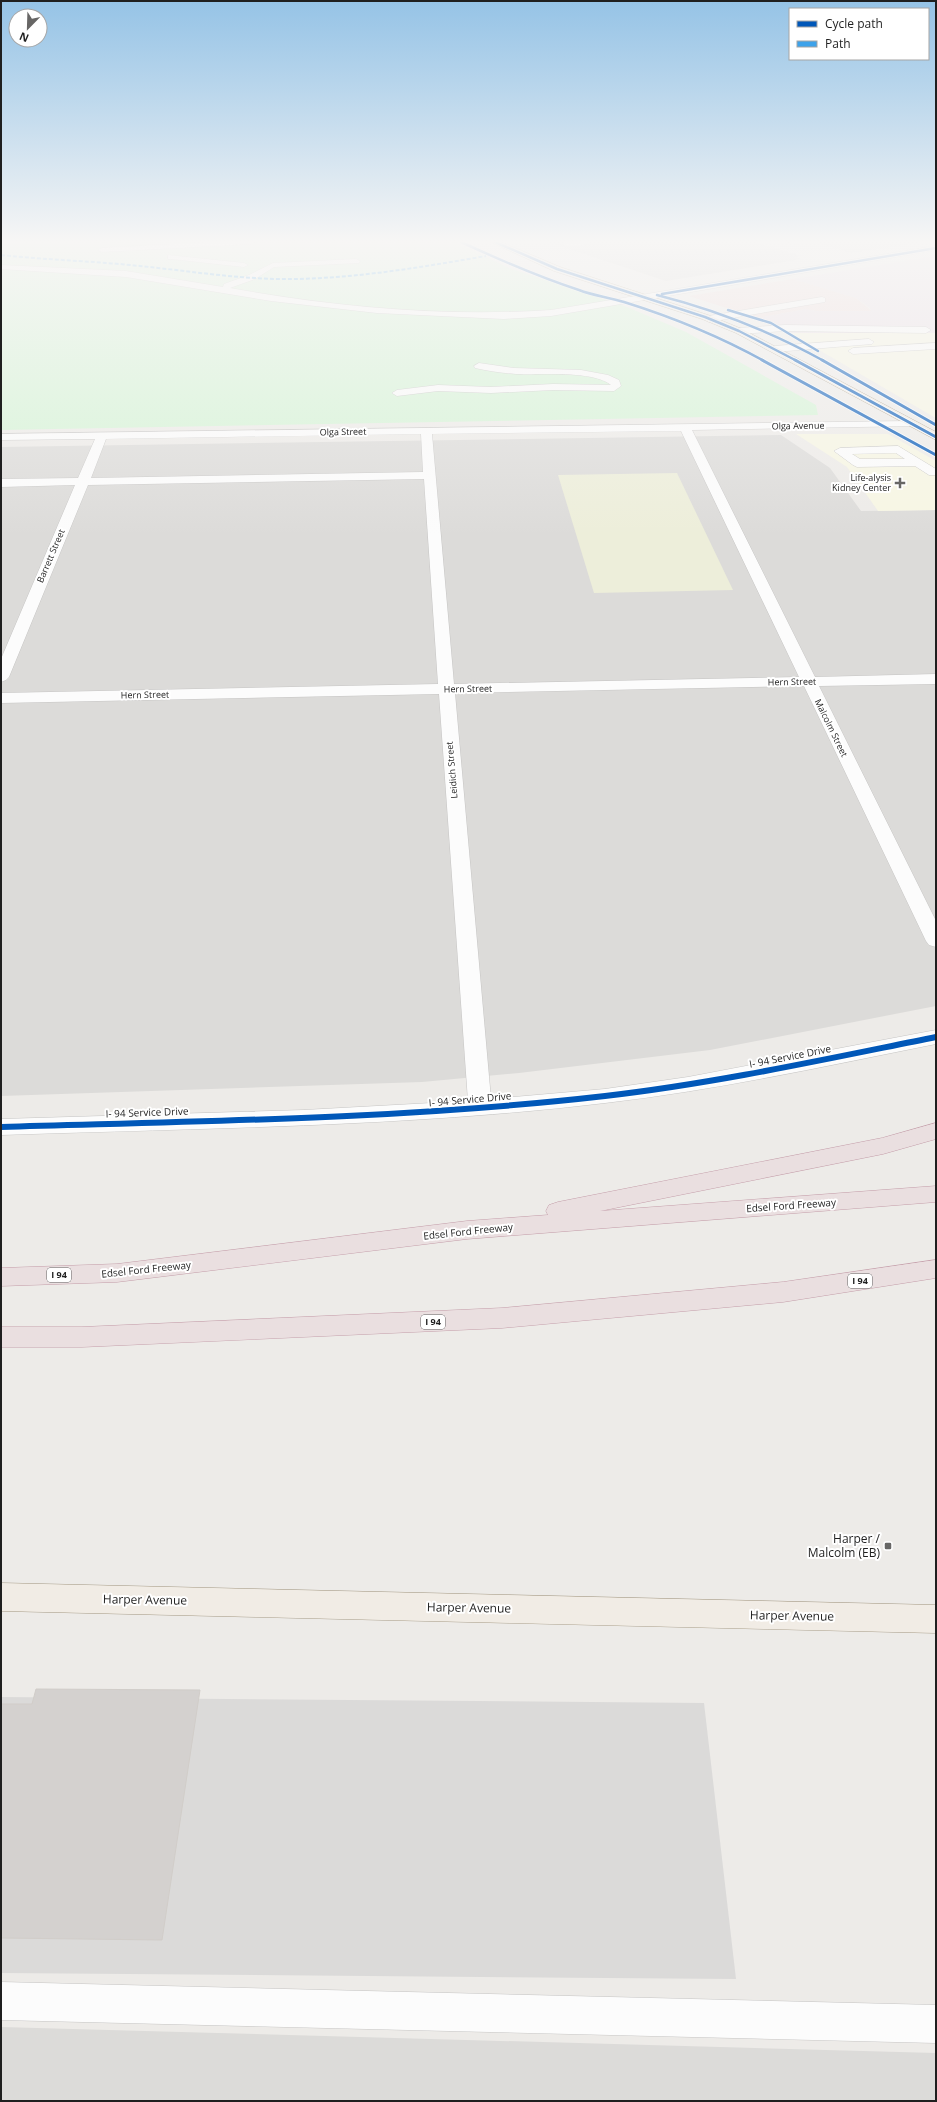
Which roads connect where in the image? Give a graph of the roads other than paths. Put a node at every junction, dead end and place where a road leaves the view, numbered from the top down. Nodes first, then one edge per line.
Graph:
1 (757, 340) edge
2 (905, 340) edge
3 (936, 346) edge
4 (775, 349) junction
5 (790, 357) junction
6 (479, 366) dead end
7 (397, 393) dead end
8 (910, 424) junction
9 (685, 427) junction
10 (426, 431) junction
11 (102, 436) junction
12 (1, 437) edge
13 (936, 438) edge
14 (929, 466) edge
15 (430, 475) junction
16 (83, 482) junction
17 (1, 483) edge
18 (1, 677) edge
19 (936, 679) edge
20 (809, 682) junction
21 (448, 689) junction
22 (1, 698) edge
23 (936, 941) edge
24 (936, 1037) edge
25 (480, 1109) junction
26 (1, 1127) edge
27 (936, 1131) edge
28 (936, 1194) edge
29 (467, 1230) junction
30 (936, 1269) edge
31 (1, 1277) edge
32 (936, 1282) edge
33 (783, 1292) junction
34 (1, 1337) edge
35 (1, 1597) edge
36 (936, 1619) edge
37 (1, 2001) edge
38 (936, 2024) edge

1 - 4 main road
2 - 4 street
3 - 5 street
4 - 5 main road
5 - 8 main road
6 - 7 street
8 - 9 street, Olga Avenue
8 - 13 main road
9 - 10 street, Olga Street
9 - 20 street, Malcolm Street
10 - 11 street, Olga Street
10 - 15 street, Leidich Street
11 - 12 street, Olga Street
11 - 16 street, Barrett Street
14 - 14 street
15 - 16 street
15 - 21 street, Leidich Street
16 - 17 street
16 - 18 street, Barrett Street
19 - 20 street, Hern Street
20 - 21 street, Hern Street
20 - 23 street, Malcolm Street
21 - 22 street, Hern Street
21 - 25 street, Leidich Street
24 - 25 street, I- 94 Service Drive
25 - 26 street, I- 94 Service Drive
27 - 29 highway
28 - 29 highway, Edsel Ford Freeway / I 94
29 - 31 highway, Edsel Ford Freeway / I 94
30 - 33 highway, I 94
32 - 33 highway
33 - 34 highway, I 94
35 - 36 main road, Harper Avenue
37 - 38 street

